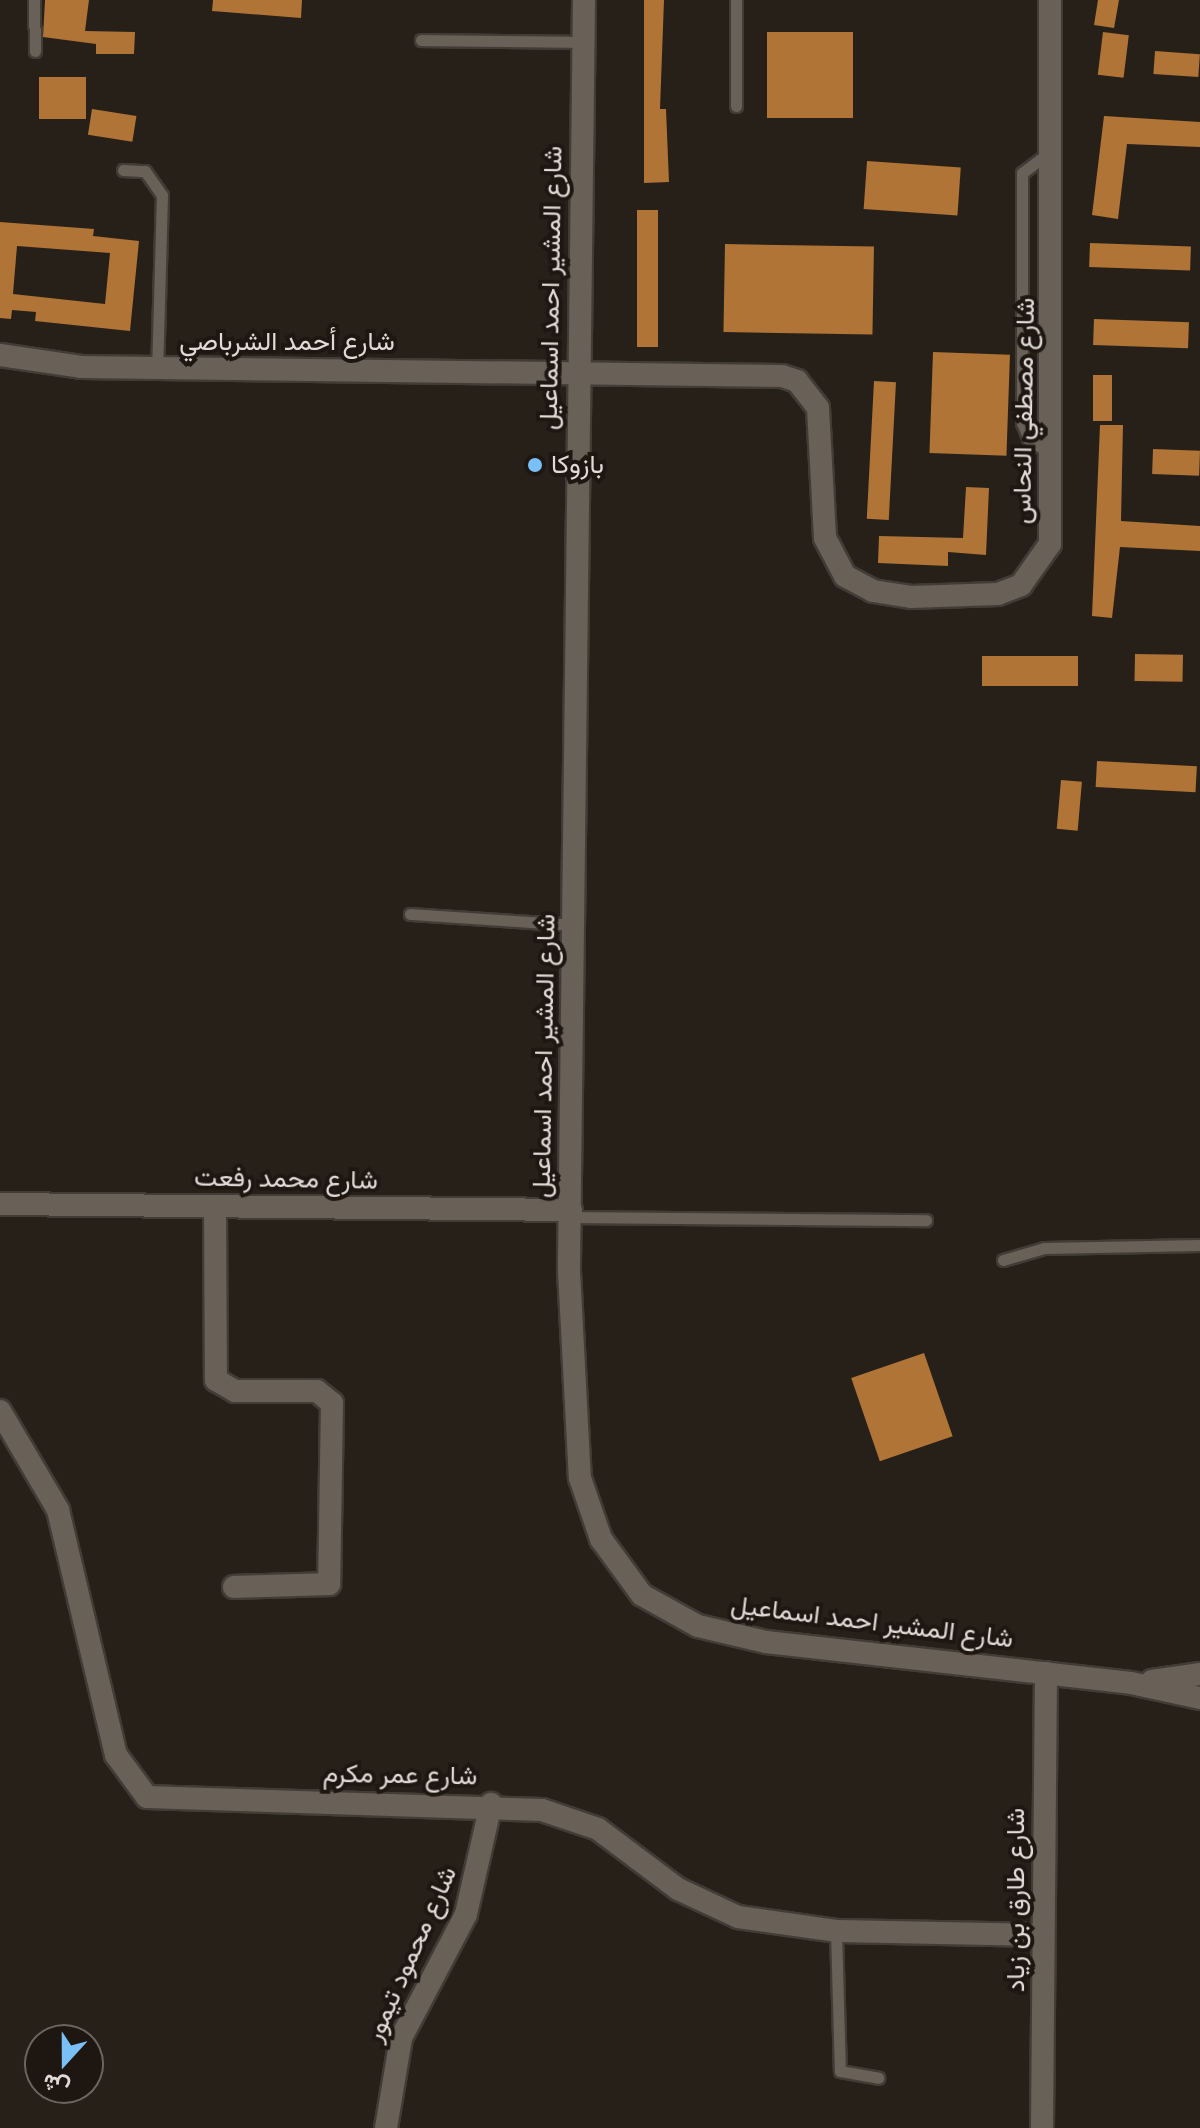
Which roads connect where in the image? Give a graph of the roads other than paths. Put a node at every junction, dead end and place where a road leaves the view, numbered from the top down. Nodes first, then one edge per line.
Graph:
1 (34, 0) edge
2 (584, 0) edge
3 (736, 0) edge
4 (1050, 0) edge
5 (421, 40) dead end
6 (584, 42) junction
7 (35, 51) dead end
8 (736, 106) dead end
9 (1053, 150) junction
10 (123, 170) dead end
11 (0, 355) edge
12 (157, 369) junction
13 (576, 372) junction
14 (1052, 454) junction
15 (410, 914) dead end
16 (574, 925) junction
17 (0, 1204) edge
18 (215, 1206) junction
19 (571, 1213) junction
20 (926, 1220) dead end
21 (1200, 1245) edge
22 (1003, 1260) dead end
23 (0, 1411) edge
24 (234, 1587) dead end
25 (1046, 1673) junction
26 (1200, 1674) edge
27 (1131, 1683) junction
28 (1200, 1698) edge
29 (491, 1804) junction
30 (836, 1931) junction
31 (1043, 1935) junction
32 (878, 2078) dead end
33 (386, 2128) edge
34 (1042, 2128) edge

1 - 7 lane
2 - 6 street, شارع المشير احمد اسماعيل
3 - 8 lane
4 - 9 street, شارع مصطفي النحاس
5 - 6 lane
6 - 13 street, شارع المشير احمد اسماعيل
9 - 14 street, شارع مصطفي النحاس
9 - 14 lane
10 - 12 lane
11 - 12 street, شارع أحمد الشرباصي
12 - 13 street, شارع أحمد الشرباصي
13 - 14 street, شارع مصطفي النحاس
13 - 16 street, شارع المشير احمد اسماعيل
15 - 16 lane
16 - 19 street, شارع المشير احمد اسماعيل
17 - 18 street, شارع محمد رفعت
18 - 19 street, شارع محمد رفعت
18 - 24 street
19 - 20 lane
19 - 25 street, شارع المشير احمد اسماعيل
21 - 22 lane
23 - 29 street, شارع عمر مكرم
25 - 27 street, شارع المشير احمد اسماعيل
25 - 31 street, شارع طارق بن زياد
26 - 27 street, شارع المشير احمد اسماعيل
27 - 28 street, شارع المشير احمد اسماعيل
29 - 30 street, شارع عمر مكرم
29 - 33 street, شارع محمود تيمور
30 - 31 street, شارع عمر مكرم
30 - 32 lane
31 - 34 street, شارع طارق بن زياد

